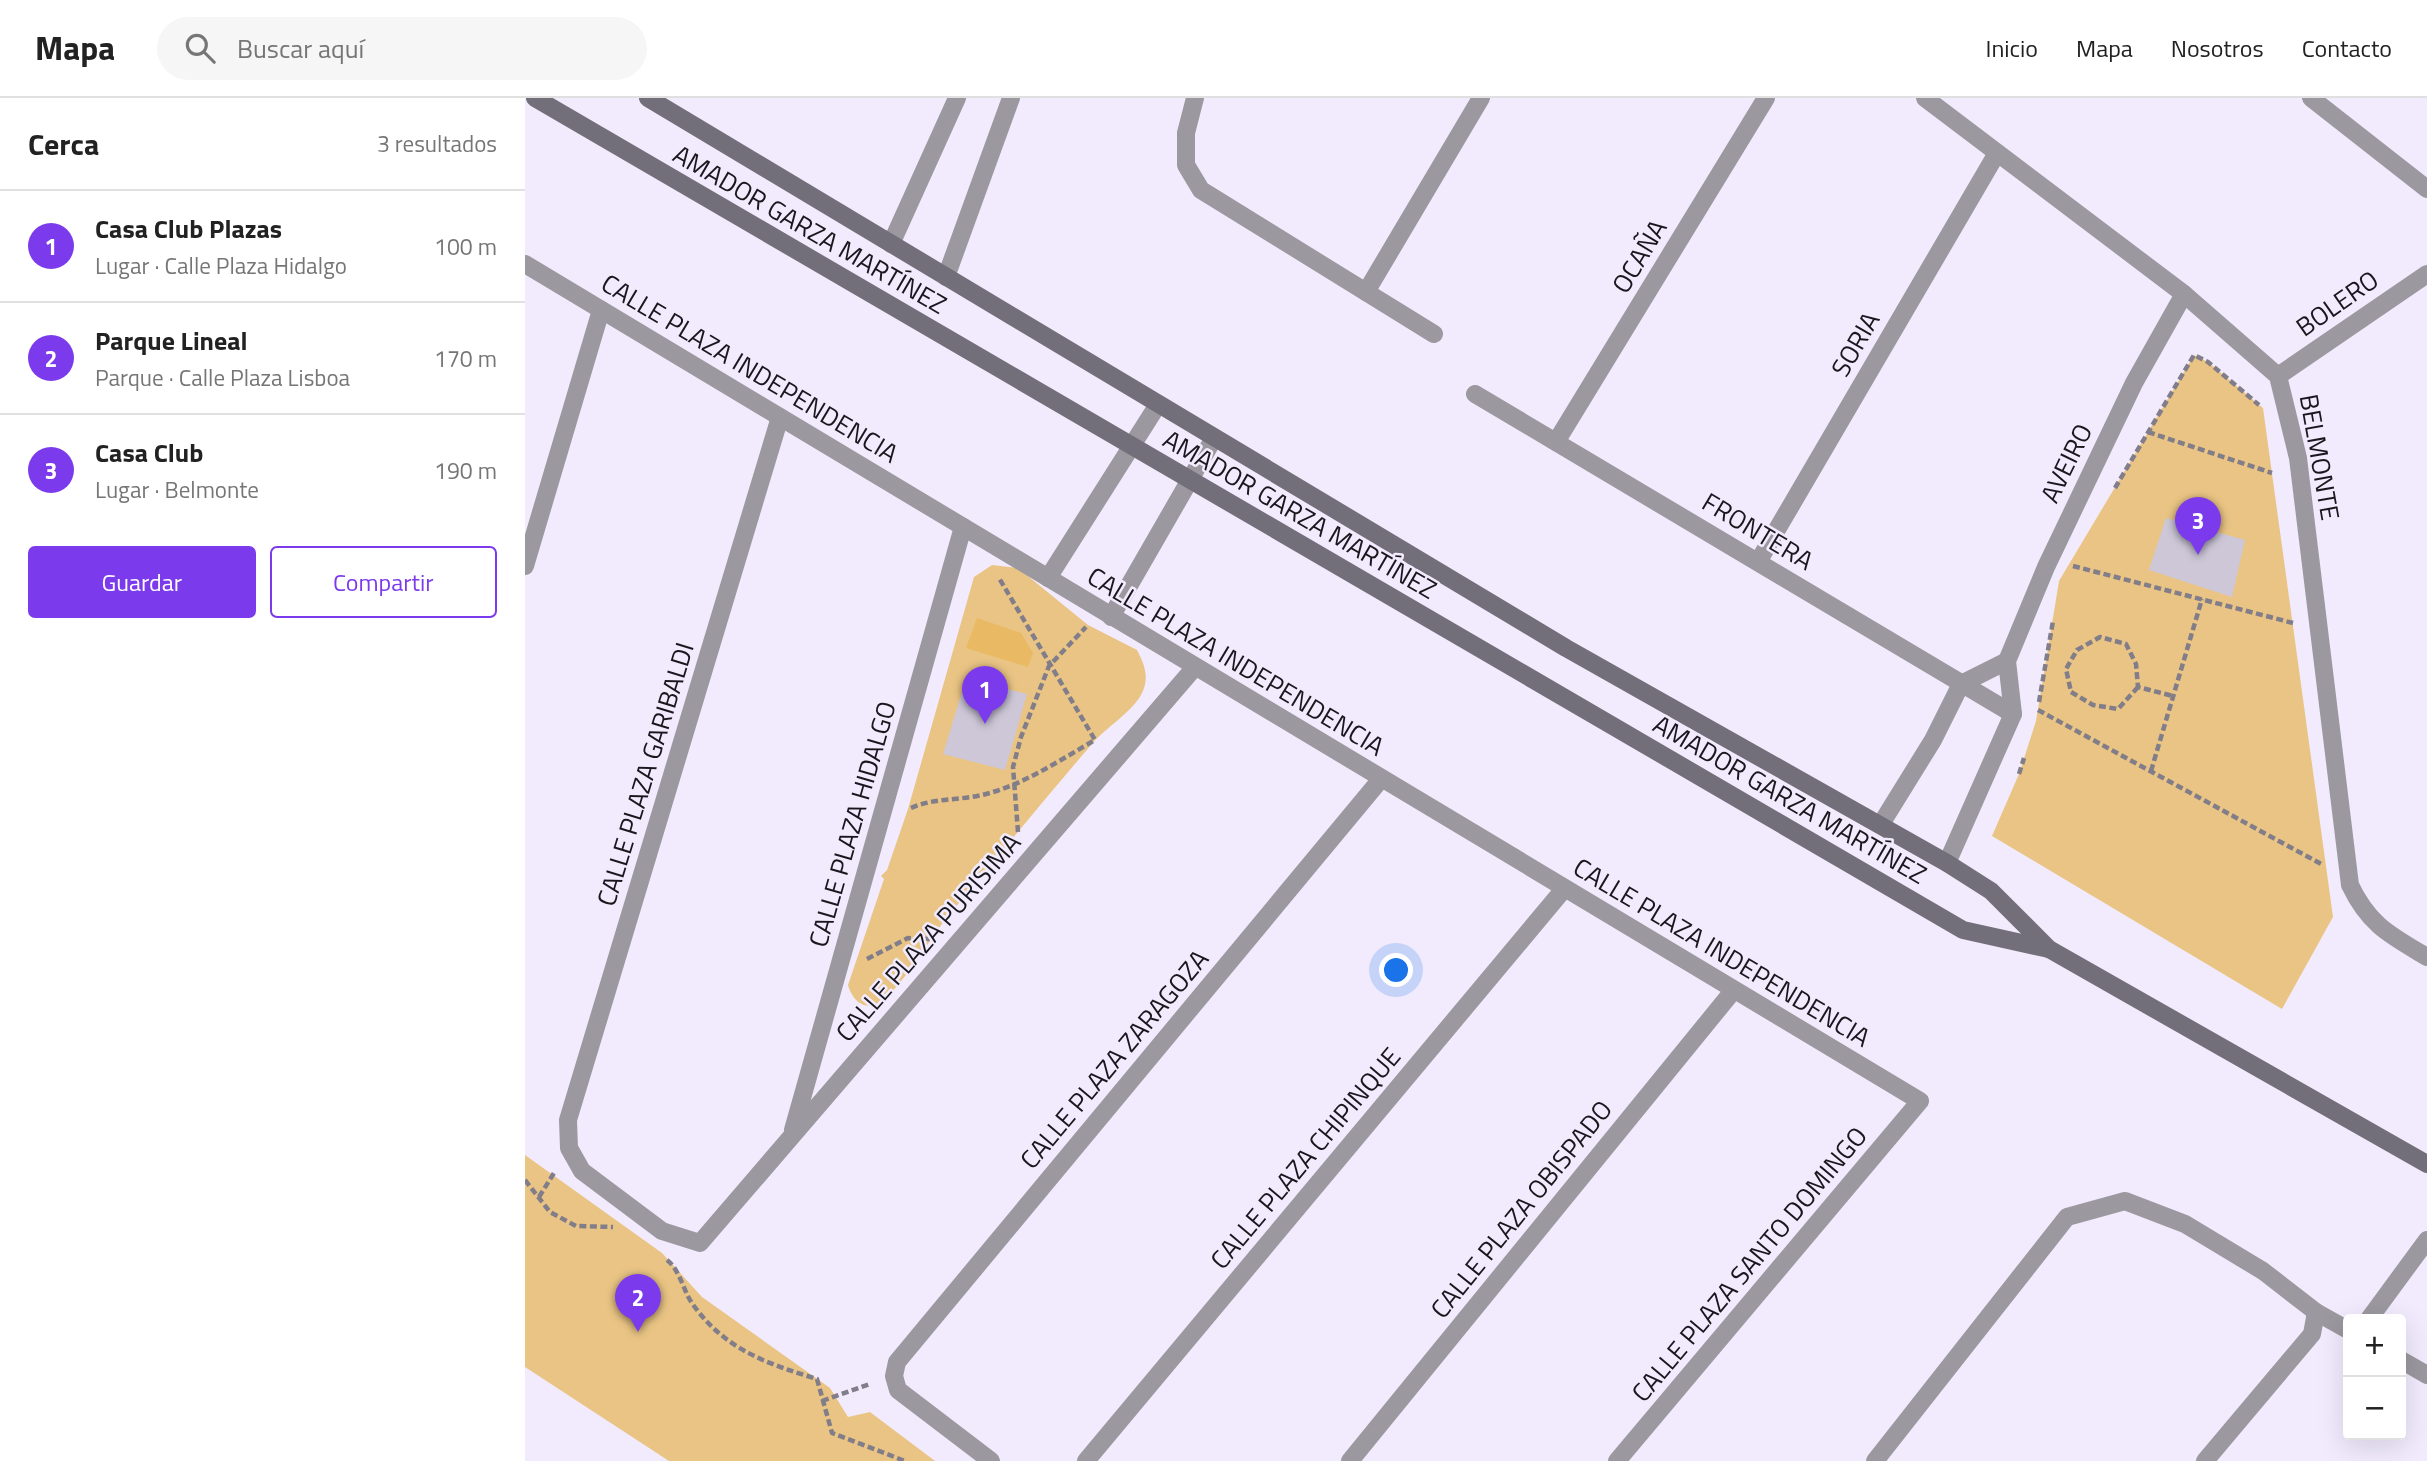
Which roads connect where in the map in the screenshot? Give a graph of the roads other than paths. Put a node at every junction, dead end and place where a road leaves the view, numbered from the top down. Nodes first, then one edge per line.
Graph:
1 (535, 98) edge
2 (648, 98) edge
3 (957, 98) edge
4 (1011, 98) edge
5 (1195, 98) edge
6 (1481, 98) edge
7 (1766, 98) edge
8 (1925, 98) edge
9 (2311, 98) edge
10 (1997, 153) junction
11 (2427, 189) edge
12 (891, 244) junction
13 (525, 264) edge
14 (2427, 274) edge
15 (946, 276) junction
16 (1366, 292) junction
17 (2184, 294) junction
18 (601, 310) junction
19 (1434, 334) dead end
20 (2277, 376) junction
21 (1475, 394) dead end
22 (1157, 406) junction
23 (780, 417) junction
24 (1214, 438) junction
25 (1556, 442) junction
26 (1132, 448) junction
27 (1191, 481) junction
28 (963, 527) junction
29 (1758, 562) junction
30 (525, 566) edge
31 (1048, 578) junction
32 (1111, 617) junction
33 (2007, 662) junction
34 (1195, 667) junction
35 (1961, 684) junction
36 (2013, 715) junction
37 (1381, 779) junction
38 (1881, 824) junction
39 (1947, 863) junction
40 (1564, 888) junction
41 (2049, 949) junction
42 (2427, 957) edge
43 (1733, 991) junction
44 (1920, 1101) joint
45 (792, 1135) junction
46 (2427, 1164) edge
47 (2427, 1240) edge
48 (700, 1243) joint
49 (2316, 1312) junction
50 (2373, 1314) edge
51 (2343, 1328) edge
52 (2406, 1363) edge
53 (2427, 1375) edge
54 (991, 1461) edge
55 (1086, 1461) edge
56 (1350, 1461) edge
57 (1617, 1461) edge
58 (1875, 1461) edge
59 (2205, 1461) edge

1 - 26 street, AMADOR GARZA MARTÍNEZ
2 - 12 street, AMADOR GARZA MARTÍNEZ
3 - 12 street
4 - 15 street
5 - 16 street
6 - 16 street
7 - 25 street, OCAÑA
8 - 10 street, BELMONTE
9 - 11 street
10 - 17 street, BELMONTE
10 - 29 street, SORIA
12 - 15 street, AMADOR GARZA MARTÍNEZ
13 - 18 street, CALLE PLAZA INDEPENDENCIA
14 - 20 street, BOLERO
15 - 22 street, AMADOR GARZA MARTÍNEZ
16 - 19 street
17 - 20 street, BELMONTE
17 - 33 street, AVEIRO
18 - 23 street, CALLE PLAZA INDEPENDENCIA
18 - 30 street
20 - 42 street, BELMONTE
21 - 25 street, FRONTERA
22 - 24 street, AMADOR GARZA MARTÍNEZ
22 - 26 street
23 - 28 street, CALLE PLAZA INDEPENDENCIA
23 - 48 street, CALLE PLAZA GARIBALDI
24 - 27 street
24 - 38 street, AMADOR GARZA MARTÍNEZ
25 - 29 street, FRONTERA
26 - 27 street, AMADOR GARZA MARTÍNEZ
26 - 31 street
27 - 32 street
27 - 41 street, AMADOR GARZA MARTÍNEZ
28 - 31 street, CALLE PLAZA INDEPENDENCIA
28 - 45 street, CALLE PLAZA HIDALGO
29 - 35 street, FRONTERA
31 - 32 street, CALLE PLAZA INDEPENDENCIA
32 - 34 street, CALLE PLAZA INDEPENDENCIA
33 - 35 street
33 - 36 street, AVEIRO
34 - 37 street, CALLE PLAZA INDEPENDENCIA
34 - 45 street, CALLE PLAZA PURISIMA
35 - 36 street, FRONTERA
35 - 38 street
36 - 39 street
37 - 40 street, CALLE PLAZA INDEPENDENCIA
37 - 54 street, CALLE PLAZA ZARAGOZA
38 - 39 street, AMADOR GARZA MARTÍNEZ
39 - 41 street, AMADOR GARZA MARTÍNEZ
40 - 43 street, CALLE PLAZA INDEPENDENCIA
40 - 55 street, CALLE PLAZA CHIPINQUE
41 - 46 street, AMADOR GARZA MARTÍNEZ
43 - 44 street, CALLE PLAZA INDEPENDENCIA
43 - 56 street, CALLE PLAZA OBISPADO
44 - 57 street, CALLE PLAZA SANTO DOMINGO
45 - 48 street, CALLE PLAZA PURISIMA
47 - 50 street
49 - 51 street
49 - 58 street
49 - 59 street
52 - 53 street

